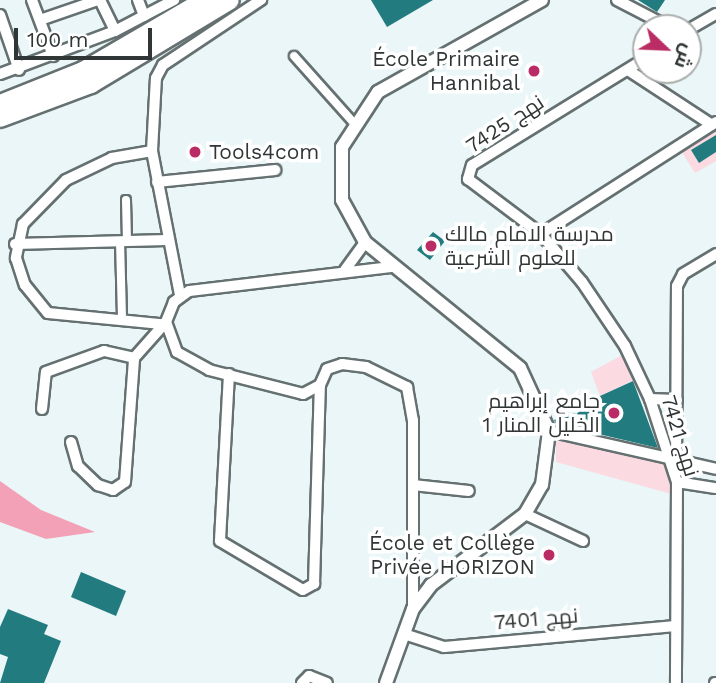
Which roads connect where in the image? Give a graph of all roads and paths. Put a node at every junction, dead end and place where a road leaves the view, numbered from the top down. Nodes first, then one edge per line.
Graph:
1 (32, 0) edge
2 (99, 0) edge
3 (138, 0) edge
4 (174, 0) edge
5 (205, 0) edge
6 (230, 0) edge
7 (261, 0) edge
8 (542, 0) edge
9 (617, 0) edge
10 (644, 14) edge
11 (0, 15) edge
12 (144, 16) junction
13 (40, 20) junction
14 (115, 31) junction
15 (53, 56) junction
16 (294, 56) dead end
17 (632, 67) edge
18 (19, 70) junction
19 (628, 70) junction
20 (0, 74) edge
21 (0, 104) edge
22 (0, 118) edge
23 (353, 122) junction
24 (714, 124) edge
25 (152, 151) junction
26 (275, 170) dead end
27 (157, 182) junction
28 (126, 200) dead end
29 (541, 234) junction
30 (167, 240) junction
31 (124, 241) junction
32 (365, 242) junction
33 (15, 244) junction
34 (716, 254) edge
35 (391, 267) junction
36 (345, 270) junction
37 (180, 295) junction
38 (122, 317) junction
39 (163, 323) junction
40 (134, 358) junction
41 (229, 374) junction
42 (320, 385) junction
43 (650, 399) junction
44 (677, 400) junction
45 (41, 409) dead end
46 (549, 431) junction
47 (71, 442) dead end
48 (674, 461) junction
49 (716, 469) edge
50 (676, 478) junction
51 (413, 485) junction
52 (716, 488) edge
53 (469, 491) dead end
54 (525, 514) junction
55 (583, 541) dead end
56 (413, 609) junction
57 (673, 626) junction
58 (404, 634) junction
59 (302, 683) edge
60 (327, 683) edge
61 (386, 683) edge
62 (676, 683) edge

1 - 13 street
2 - 13 street
2 - 14 street
3 - 12 street
4 - 12 street
5 - 21 highway
6 - 22 highway
7 - 25 street
8 - 23 street
9 - 10 street
11 - 18 street
12 - 14 street
13 - 15 street
14 - 15 street
15 - 18 street
16 - 23 street
17 - 19 street, نهج 7425
18 - 20 street
19 - 24 street
19 - 29 street, نهج 7425
23 - 32 street
24 - 29 street
25 - 27 street
25 - 33 street
26 - 27 street
27 - 30 street
28 - 31 street
29 - 43 street, نهج 7421
30 - 31 street
30 - 37 street
31 - 33 street
31 - 38 street
32 - 35 street
32 - 36 street
33 - 38 street
34 - 44 street, نهج 7421
35 - 36 street
35 - 46 street
36 - 37 street
37 - 39 street
38 - 39 street
39 - 40 street
39 - 41 street
40 - 45 street
40 - 47 street
41 - 42 street
41 - 42 street
42 - 51 street
43 - 44 street
43 - 48 street, نهج 7421
44 - 48 street, نهج 7421
46 - 48 street
46 - 54 street
48 - 49 street
48 - 50 street, نهج 7421
50 - 52 street
50 - 57 street, نهج 7421
51 - 53 street
51 - 56 street
54 - 55 street
54 - 56 street
56 - 58 street
57 - 58 street, نهج 7401
57 - 62 street, نهج 7421
58 - 61 street
59 - 60 street

